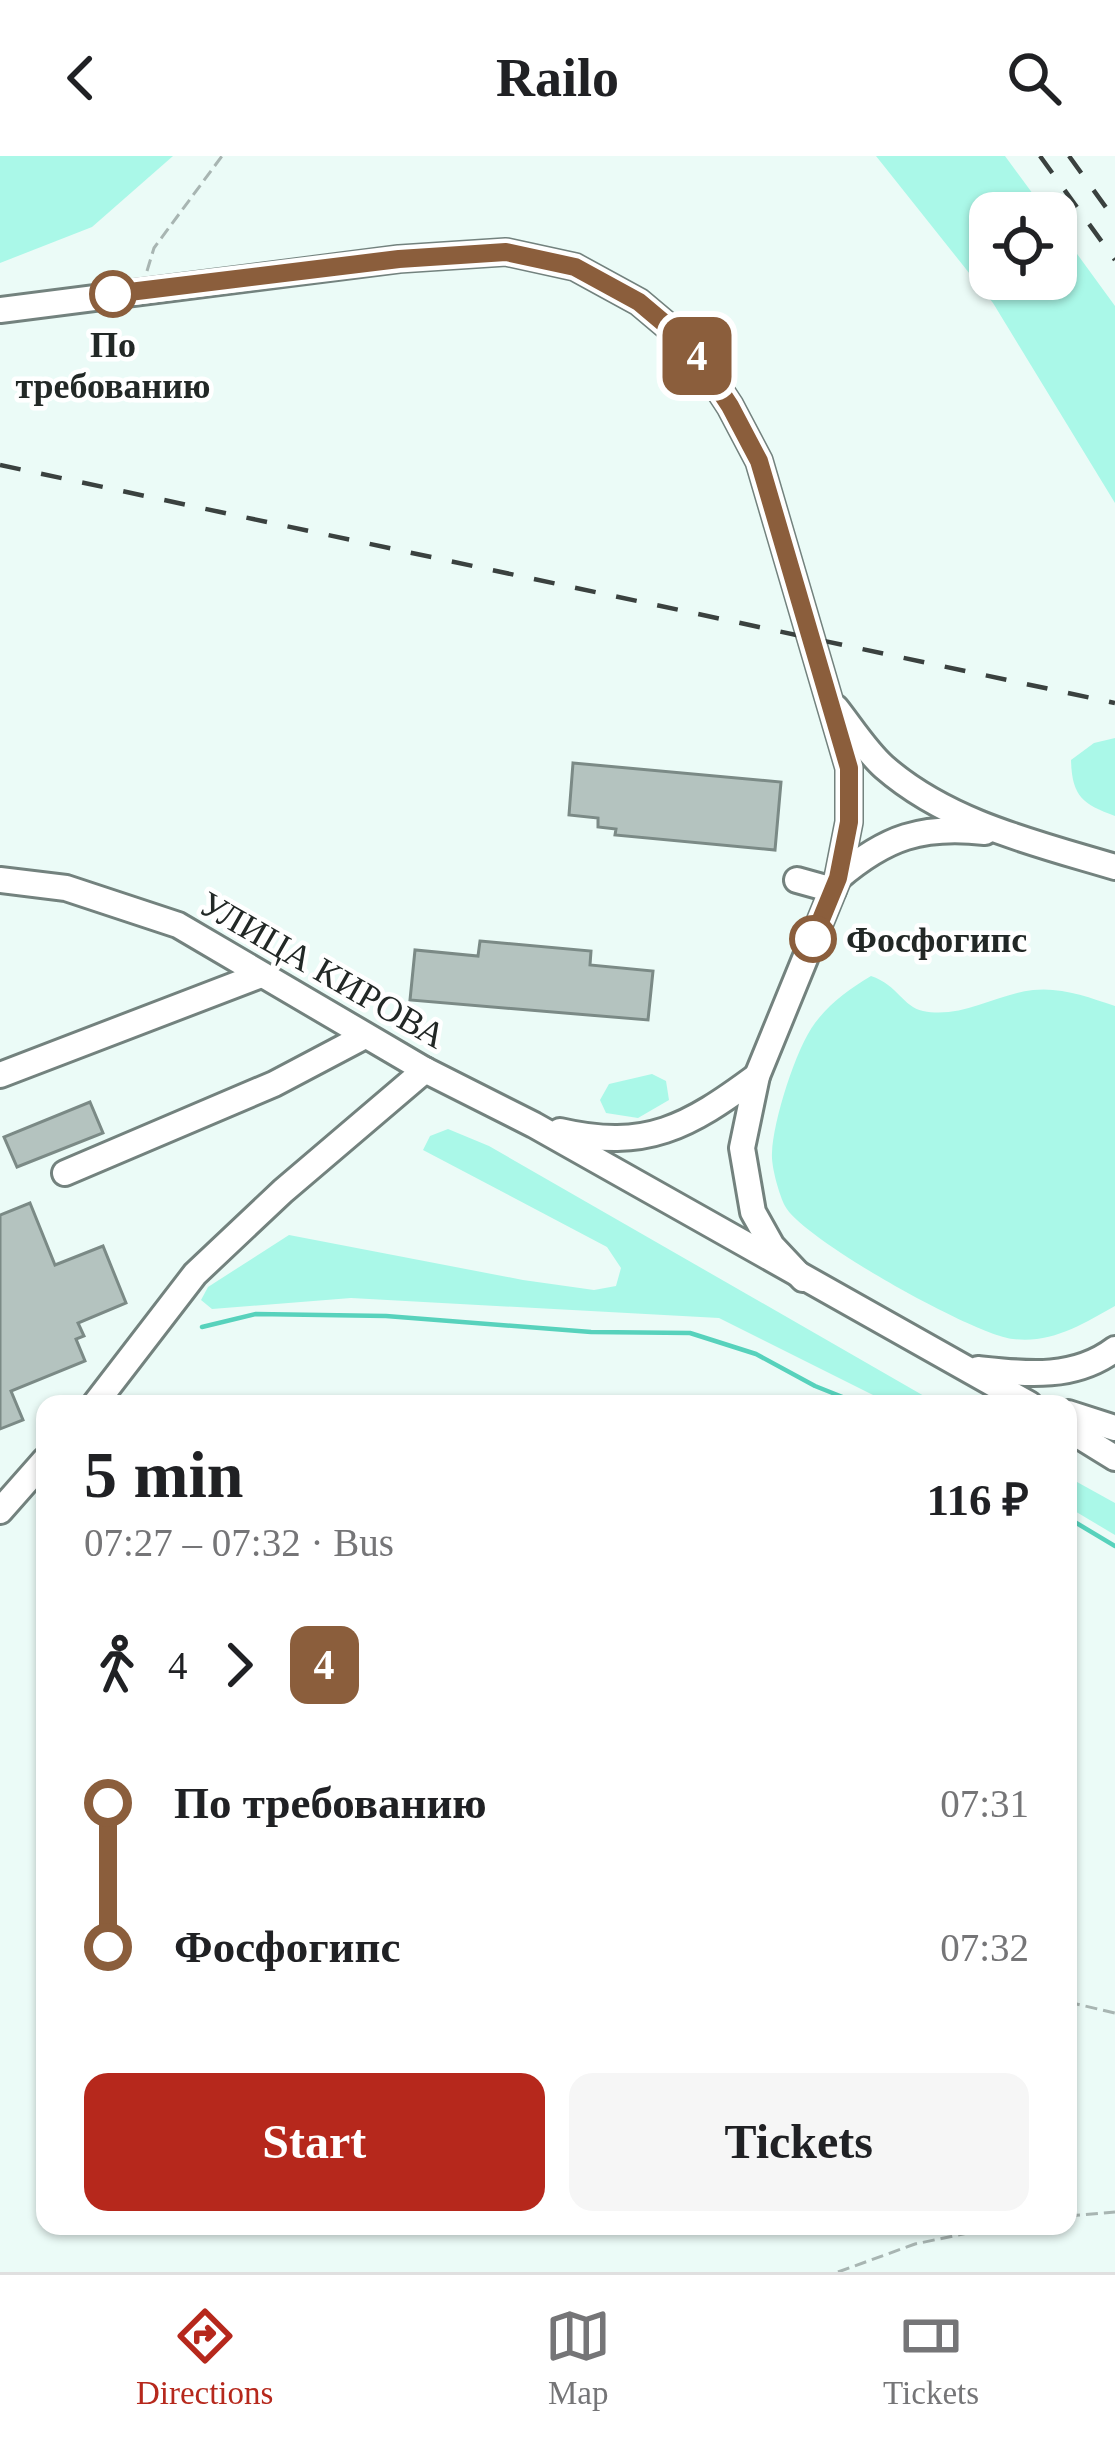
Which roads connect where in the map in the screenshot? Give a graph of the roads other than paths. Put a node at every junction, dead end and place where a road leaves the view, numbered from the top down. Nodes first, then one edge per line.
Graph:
1 (0, 310) edge
2 (831, 702) junction
3 (1005, 834) junction
4 (1115, 866) edge
5 (0, 880) edge
6 (797, 880) dead end
7 (836, 884) junction
8 (261, 975) junction
9 (365, 1036) junction
10 (425, 1070) junction
11 (0, 1076) edge
12 (757, 1076) junction
13 (534, 1125) junction
14 (65, 1173) dead end
15 (803, 1279) junction
16 (1115, 1349) edge
17 (964, 1367) junction
18 (101, 1395) edge
19 (1013, 1395) edge
20 (1077, 1416) edge
21 (1115, 1428) edge
22 (1077, 1435) edge
23 (1115, 1458) edge
24 (36, 1470) edge
25 (0, 1511) edge

1 - 2 street
2 - 3 street
2 - 7 street
3 - 4 street
3 - 7 street
5 - 8 street, УЛИЦА КИРОВА
6 - 7 street
7 - 12 street
8 - 9 street, УЛИЦА КИРОВА
8 - 11 street
9 - 10 street, УЛИЦА КИРОВА
9 - 14 street
10 - 13 street, УЛИЦА КИРОВА
10 - 18 street
12 - 13 street
12 - 15 street
13 - 15 street
15 - 17 street
16 - 17 street
17 - 19 street
20 - 21 street
22 - 23 street
24 - 25 street

